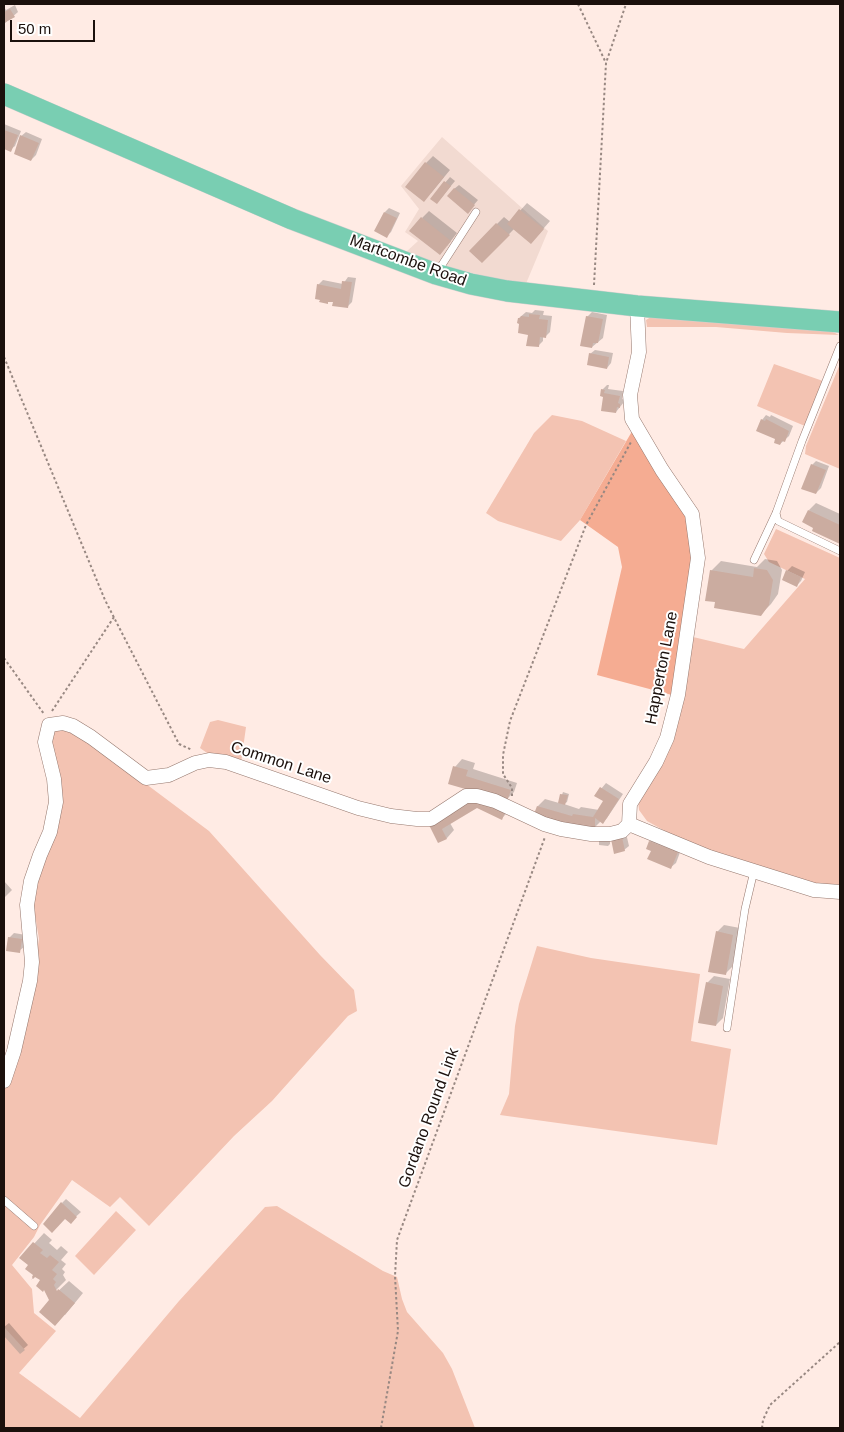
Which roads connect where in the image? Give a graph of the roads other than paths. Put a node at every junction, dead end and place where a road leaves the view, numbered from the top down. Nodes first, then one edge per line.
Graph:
1 (4, 94) edge
2 (476, 212) dead end
3 (436, 274) junction
4 (637, 306) junction
5 (840, 322) edge
6 (840, 346) edge
7 (776, 514) junction
8 (840, 551) edge
9 (754, 560) dead end
10 (629, 824) junction
11 (754, 871) junction
12 (840, 892) edge
13 (727, 1028) dead end
14 (4, 1081) edge
15 (4, 1200) edge
16 (34, 1226) dead end

1 - 3 main road, Martcombe Road
2 - 3 lane
3 - 4 main road, Martcombe Road
4 - 5 main road, Martcombe Road
4 - 10 street, Happerton Lane
6 - 7 lane
7 - 8 lane
7 - 9 lane
10 - 11 street
10 - 14 street, Common Lane
11 - 12 street
11 - 13 lane
15 - 16 lane

